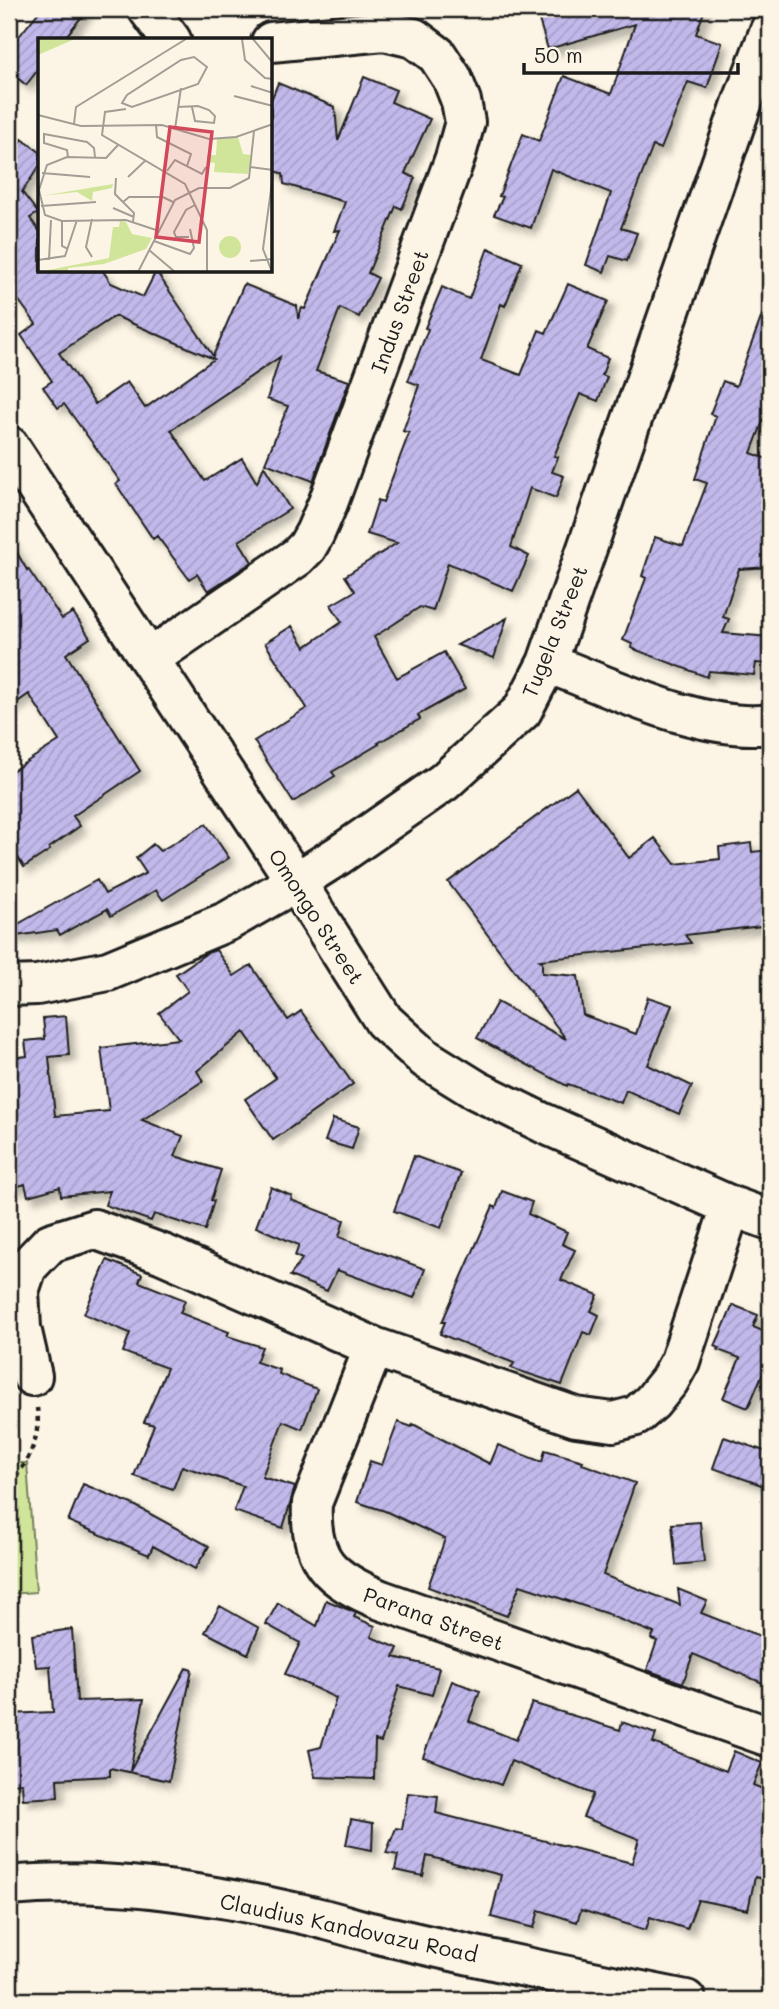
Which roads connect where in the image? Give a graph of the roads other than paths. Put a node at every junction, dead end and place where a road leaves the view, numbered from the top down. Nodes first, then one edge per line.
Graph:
1 (148, 9) edge
2 (770, 30) edge
3 (170, 38) edge
4 (273, 42) edge
5 (757, 106) edge
6 (9, 446) edge
7 (149, 659) junction
8 (547, 663) junction
9 (770, 724) edge
10 (296, 882) junction
11 (9, 986) edge
12 (731, 1206) junction
13 (770, 1220) edge
14 (374, 1347) junction
15 (32, 1376) road end
16 (770, 1737) edge
17 (9, 1886) edge
18 (676, 1999) edge

1 - 3 street
2 - 5 street, Tugela Street
4 - 7 street, Indus Street
5 - 8 street, Tugela Street
6 - 7 street, Omongo Street
7 - 10 street, Omongo Street
8 - 9 street
8 - 10 street, Tugela Street
10 - 11 street, Tugela Street
10 - 12 street, Omongo Street
12 - 13 street, Omongo Street
12 - 14 street
14 - 15 street
14 - 16 street, Parana Street
17 - 18 street, Claudius Kandovazu Road

